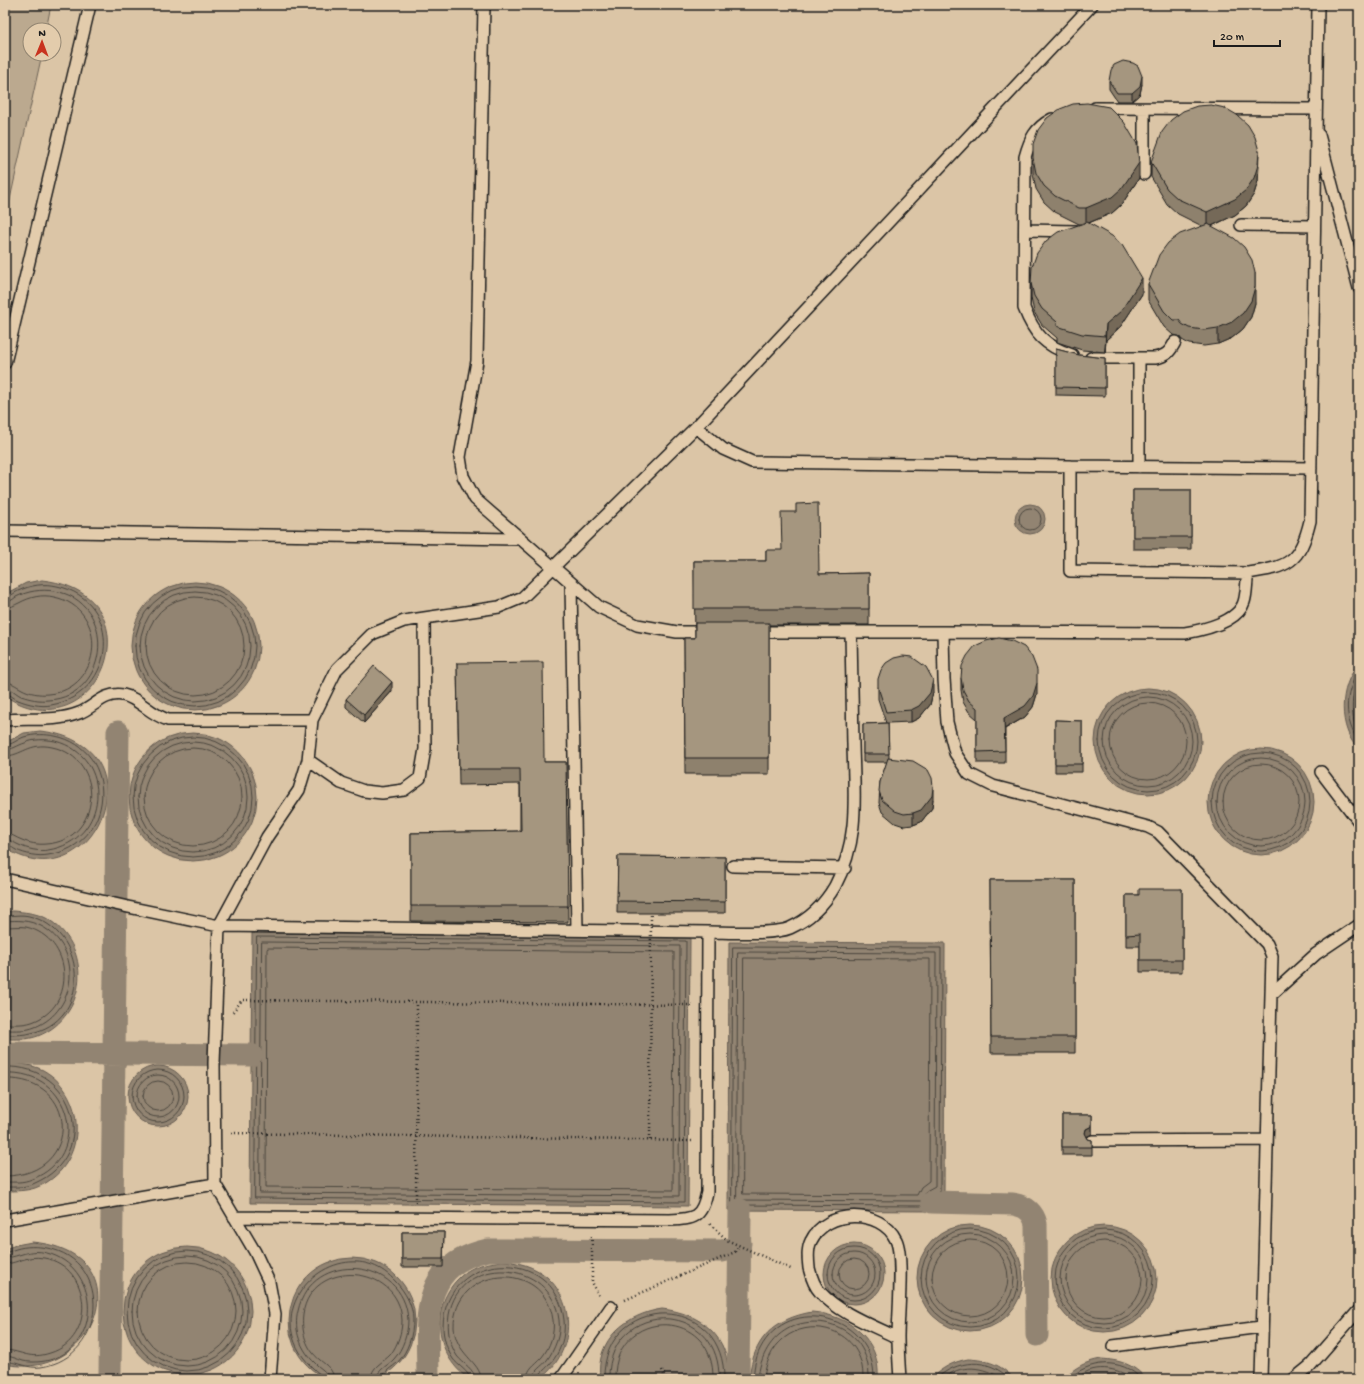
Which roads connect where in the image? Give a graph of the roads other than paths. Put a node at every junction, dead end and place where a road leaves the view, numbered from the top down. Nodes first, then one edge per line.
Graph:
1 (90, 5) edge
2 (484, 5) edge
3 (1092, 5) edge
4 (1318, 5) edge
5 (1082, 108) edge
6 (1144, 109) junction
7 (1316, 109) junction
8 (1061, 114) edge
9 (1316, 120) junction
10 (1144, 174) dead end
11 (1241, 225) dead end
12 (1314, 226) junction
13 (1025, 230) junction
14 (1086, 231) edge
15 (1359, 288) edge
16 (1175, 342) edge
17 (1139, 358) junction
18 (5, 363) edge
19 (696, 427) junction
20 (1070, 466) junction
21 (1139, 467) junction
22 (1311, 468) junction
23 (5, 531) edge
24 (520, 539) junction
25 (553, 568) junction
26 (1248, 573) junction
27 (571, 584) junction
28 (424, 618) junction
29 (717, 632) edge
30 (740, 632) edge
31 (851, 632) junction
32 (943, 632) junction
33 (5, 720) edge
34 (312, 720) junction
35 (308, 760) junction
36 (1321, 772) dead end
37 (1359, 822) edge
38 (733, 866) dead end
39 (845, 868) junction
40 (5, 879) edge
41 (1359, 925) edge
42 (219, 926) junction
43 (576, 930) junction
44 (708, 932) junction
45 (1271, 995) junction
46 (1267, 1140) junction
47 (1092, 1141) edge
48 (215, 1184) junction
49 (234, 1217) junction
50 (5, 1220) edge
51 (609, 1309) road end
52 (1359, 1310) edge
53 (1262, 1327) junction
54 (898, 1338) junction
55 (1113, 1346) dead end
56 (270, 1379) edge
57 (561, 1379) edge
58 (900, 1379) edge
59 (1261, 1379) edge
60 (1294, 1379) edge

1 - 18 lane
2 - 24 lane
3 - 19 lane
4 - 7 lane
5 - 6 lane
6 - 7 lane
6 - 10 lane
7 - 9 lane
8 - 13 lane
9 - 12 lane
9 - 15 lane
11 - 12 lane
12 - 22 lane
13 - 14 lane
13 - 17 lane
16 - 17 lane
17 - 21 lane
19 - 20 lane
19 - 25 lane
20 - 21 lane
20 - 26 lane
21 - 22 lane
22 - 26 lane
23 - 24 lane
24 - 25 lane
25 - 27 lane
25 - 28 lane
26 - 32 lane
27 - 29 lane
27 - 43 lane
28 - 34 lane
28 - 35 lane
30 - 31 lane
31 - 32 lane
31 - 39 lane
32 - 45 lane
33 - 34 lane
34 - 35 lane
35 - 42 lane
36 - 37 lane
38 - 39 lane
39 - 44 lane
40 - 42 lane
41 - 45 lane
42 - 43 lane
42 - 48 lane
43 - 44 lane
44 - 49 lane
45 - 46 lane
46 - 47 lane
46 - 53 lane
48 - 49 lane
48 - 50 lane
49 - 56 lane
51 - 57 lane
52 - 60 lane
53 - 55 lane
53 - 59 lane
54 - 54 lane
54 - 58 lane

